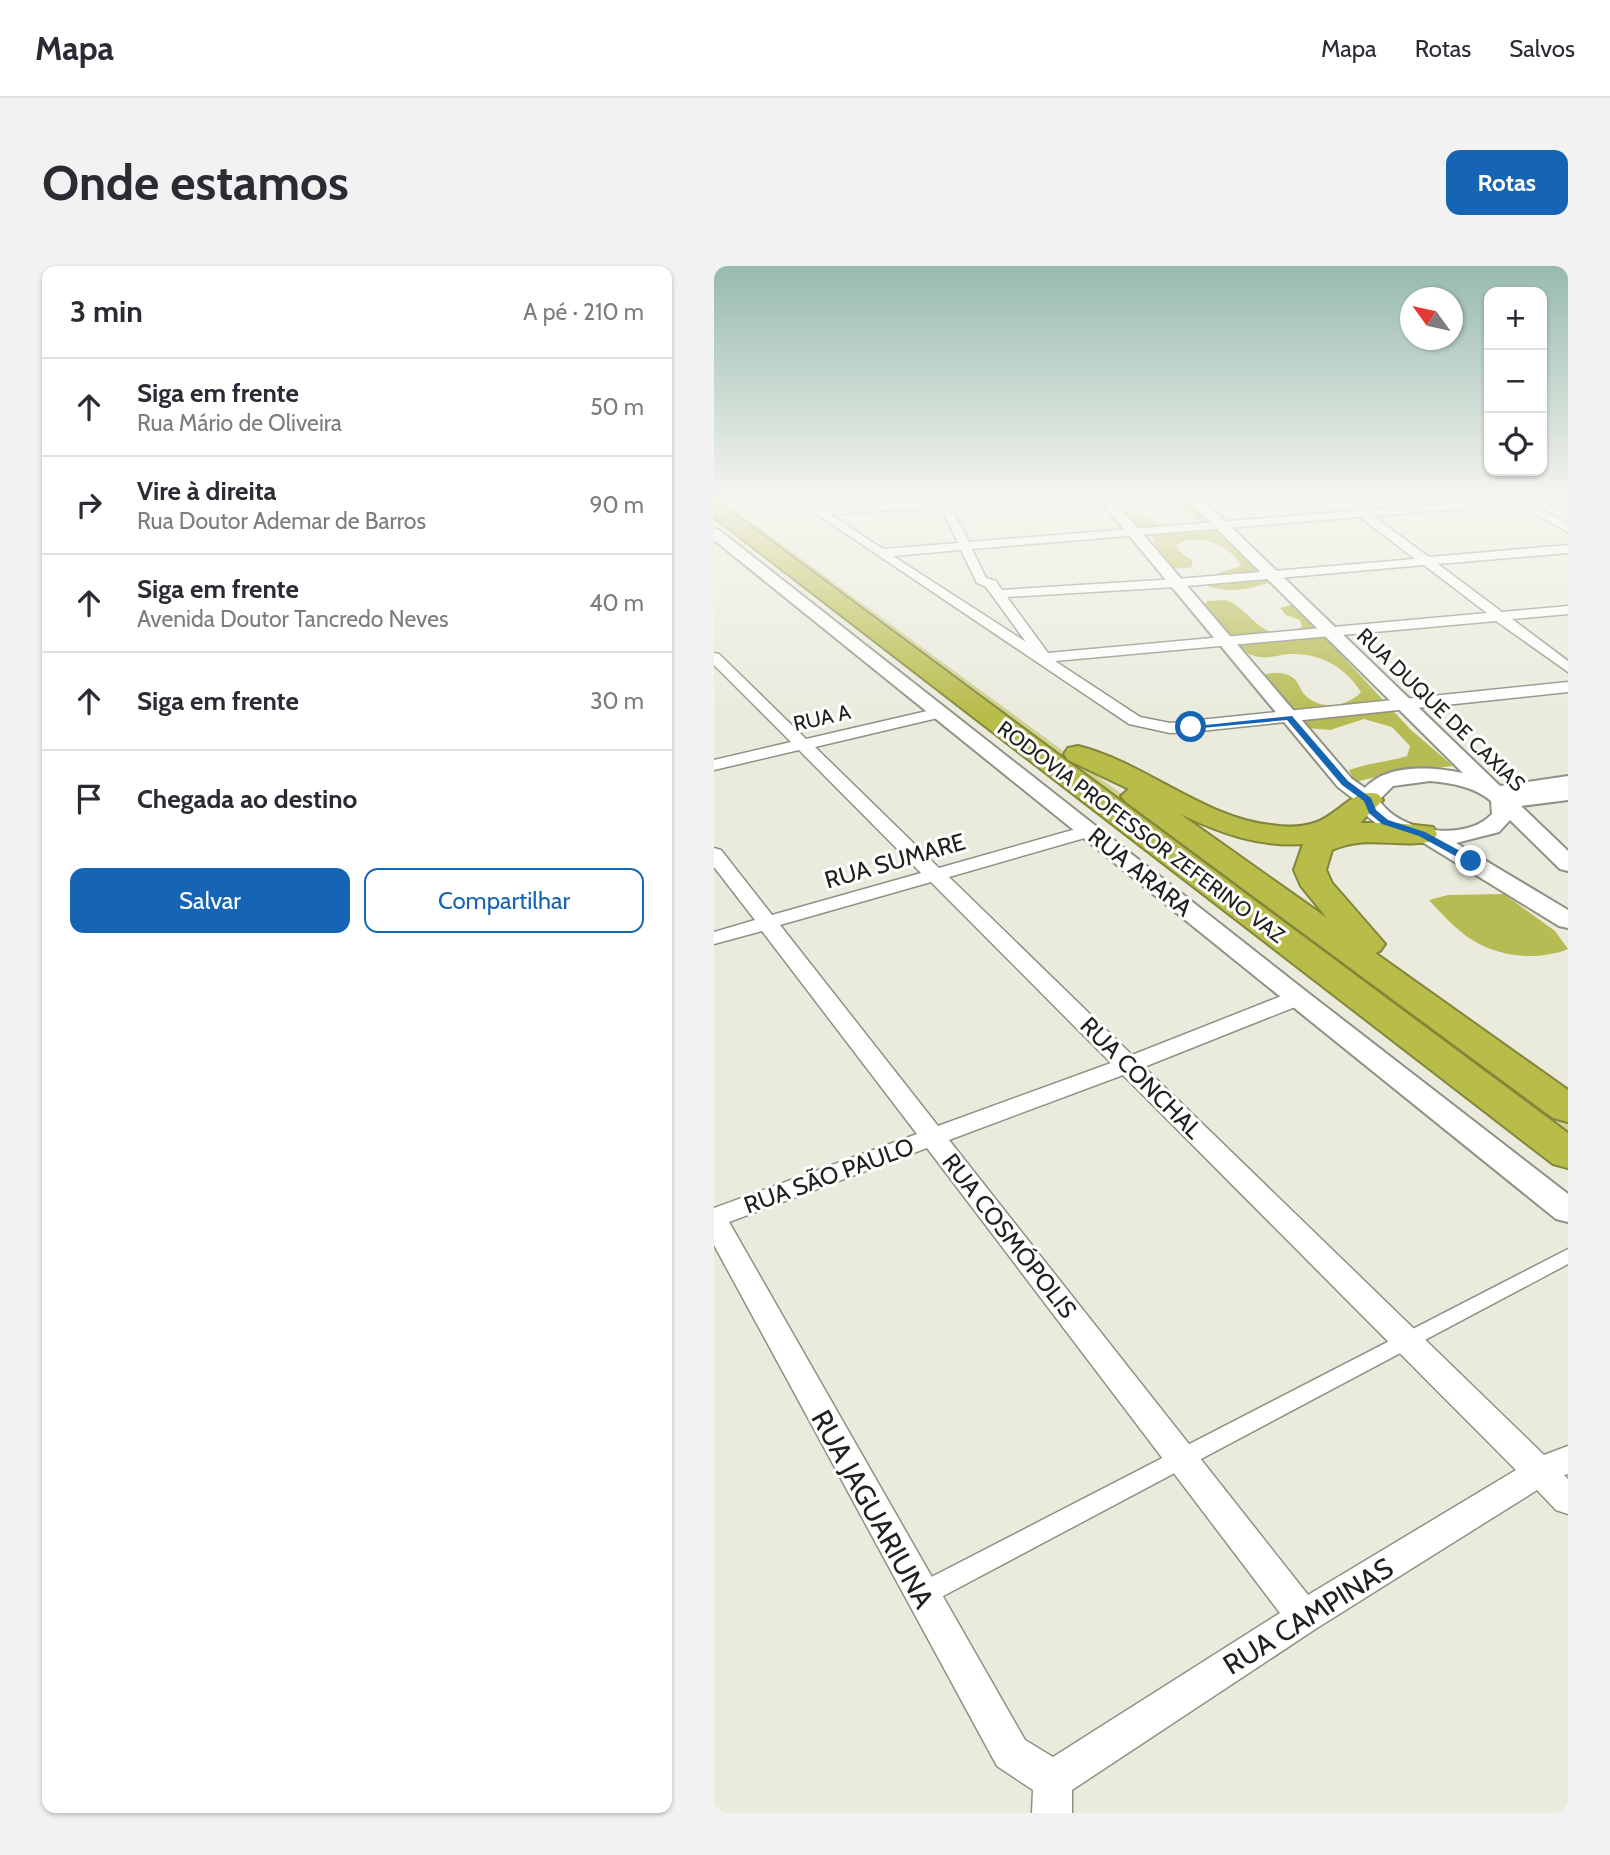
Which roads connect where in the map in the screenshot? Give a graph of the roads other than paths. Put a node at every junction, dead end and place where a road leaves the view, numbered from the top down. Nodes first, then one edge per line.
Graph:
1 (761, 570) edge
2 (796, 570) edge
3 (824, 570) edge
4 (908, 570) edge
5 (976, 570) edge
6 (995, 570) edge
7 (1166, 570) edge
8 (1266, 570) edge
9 (1329, 570) edge
10 (1438, 570) edge
11 (1455, 570) edge
12 (1271, 575) junction
13 (1177, 583) junction
14 (995, 589) junction
15 (1568, 610) edge
16 (1516, 615) junction
17 (1500, 617) junction
18 (1330, 633) junction
19 (1227, 643) junction
20 (1568, 653) edge
21 (714, 657) edge
22 (1044, 658) junction
23 (1568, 668) edge
24 (1568, 687) edge
25 (1403, 706) junction
26 (940, 713) junction
27 (1289, 717) junction
28 (1151, 726) joint
29 (803, 744) junction
30 (1078, 754) junction
31 (714, 765) edge
32 (1568, 782) edge
33 (1568, 794) edge
34 (1497, 797) junction
35 (1368, 800) junction
36 (1089, 831) junction
37 (1422, 834) junction
38 (714, 854) edge
39 (1568, 864) edge
40 (935, 875) junction
41 (1568, 920) edge
42 (767, 923) junction
43 (714, 938) edge
44 (1413, 995) junction
45 (1297, 998) junction
46 (1128, 1065) junction
47 (1568, 1109) edge
48 (933, 1137) junction
49 (1568, 1154) edge
50 (1568, 1210) edge
51 (714, 1219) edge
52 (1568, 1256) edge
53 (1407, 1341) junction
54 (1181, 1459) junction
55 (1554, 1466) edge
56 (1568, 1500) edge
57 (921, 1595) junction
58 (1304, 1617) junction
59 (1052, 1796) edge

1 - 26 street, RUA ARARA
2 - 49 highway, RODOVIA PROFESSOR ZEFERINO VAZ
3 - 30 highway, RODOVIA PROFESSOR ZEFERINO VAZ
4 - 22 street
5 - 14 street
6 - 14 street
7 - 13 street
8 - 12 street, RUA DUQUE DE CAXIAS
9 - 12 street
10 - 17 street
11 - 16 street
12 - 13 street
12 - 18 street, RUA DUQUE DE CAXIAS
13 - 14 street
13 - 19 street
14 - 22 street
15 - 16 street
16 - 17 street
16 - 20 street
17 - 18 street
17 - 23 street
18 - 19 street
18 - 25 street, RUA DUQUE DE CAXIAS
19 - 22 street
19 - 27 street
21 - 29 street, RUA CONCHAL
22 - 28 street
24 - 25 street
25 - 27 street
25 - 34 street, RUA DUQUE DE CAXIAS
26 - 29 street, RUA A
26 - 36 street, RUA ARARA
27 - 28 street
27 - 35 street
29 - 31 street, RUA A
29 - 40 street, RUA CONCHAL
30 - 35 highway
30 - 44 highway, RODOVIA PROFESSOR ZEFERINO VAZ
32 - 34 street
33 - 34 street
34 - 35 street
34 - 37 street
34 - 39 street, RUA DUQUE DE CAXIAS
35 - 37 street
36 - 40 street, RUA SUMARE
36 - 45 street, RUA ARARA
37 - 41 street
37 - 44 highway
38 - 42 street, RUA COSMÓPOLIS
40 - 42 street, RUA SUMARE
40 - 46 street, RUA CONCHAL
42 - 43 street, RUA SUMARE
42 - 48 street, RUA COSMÓPOLIS
44 - 47 highway, RODOVIA PROFESSOR ZEFERINO VAZ
45 - 46 street, RUA SÃO PAULO
45 - 50 street, RUA ARARA
46 - 48 street, RUA SÃO PAULO
46 - 53 street, RUA CONCHAL
48 - 51 street, RUA SÃO PAULO
48 - 54 street, RUA COSMÓPOLIS
51 - 57 street, RUA JAGUARIUNA
52 - 53 street
53 - 54 street
53 - 55 street, RUA CONCHAL
54 - 57 street
54 - 58 street, RUA COSMÓPOLIS
55 - 56 street, RUA CONCHAL
55 - 58 street, RUA CAMPINAS
57 - 59 street, RUA JAGUARIUNA
58 - 59 street, RUA CAMPINAS

